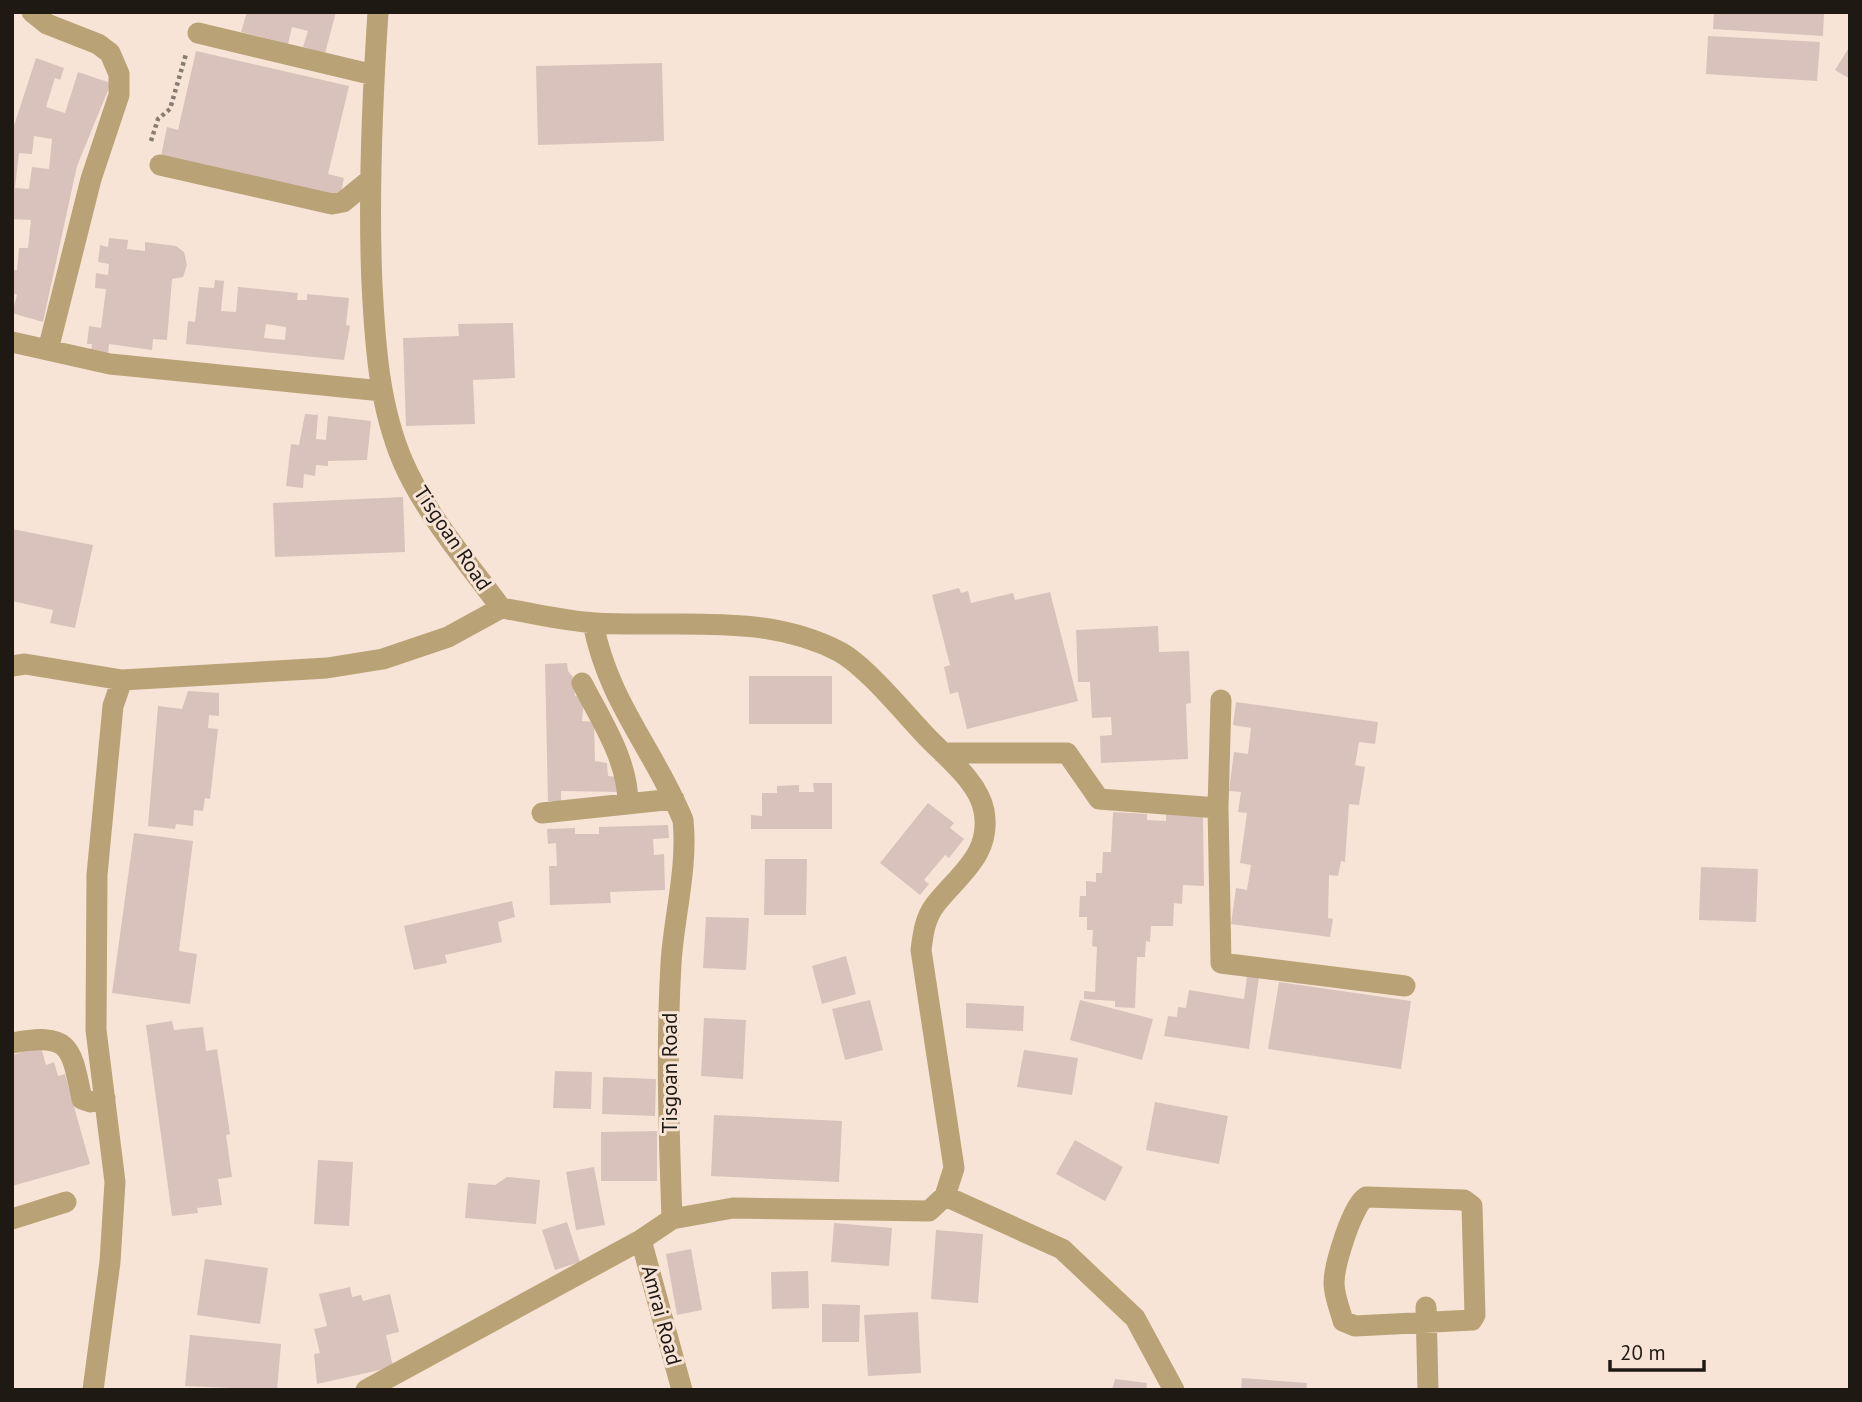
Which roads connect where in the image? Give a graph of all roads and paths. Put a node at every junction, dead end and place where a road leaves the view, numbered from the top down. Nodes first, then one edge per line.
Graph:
1 (32, 12) edge
2 (379, 12) edge
3 (195, 39) joint
4 (374, 75) junction
5 (160, 165) joint
6 (370, 180) junction
7 (12, 342) edge
8 (48, 350) junction
9 (382, 391) junction
10 (501, 608) junction
11 (593, 622) junction
12 (12, 666) edge
13 (122, 680) junction
14 (582, 683) dead end
15 (1221, 700) dead end
16 (943, 754) junction
17 (674, 799) junction
18 (628, 804) junction
19 (1219, 808) junction
20 (542, 813) dead end
21 (1405, 986) dead end
22 (12, 1043) edge
23 (104, 1098) junction
24 (945, 1196) junction
25 (66, 1202) dead end
26 (12, 1219) edge
27 (672, 1219) junction
28 (641, 1240) junction
29 (1426, 1316) junction
30 (93, 1390) edge
31 (366, 1390) edge
32 (682, 1390) edge
33 (1174, 1390) edge
34 (1428, 1390) edge

1 - 8 street
2 - 4 street, Tisgoan Road
3 - 4 street
3 - 5 path
4 - 6 street, Tisgoan Road
5 - 6 street
6 - 9 street, Tisgoan Road
7 - 8 street
8 - 9 street
9 - 10 street, Tisgoan Road
10 - 11 street, Tisgoan Road
10 - 13 street
11 - 16 street
11 - 17 street, Tisgoan Road
12 - 13 street
13 - 23 street
14 - 18 street
15 - 19 street
16 - 19 street
16 - 24 street
17 - 18 street
17 - 27 street, Tisgoan Road
18 - 20 street
19 - 21 street
22 - 23 street
23 - 30 street
24 - 27 street
24 - 33 street
25 - 26 street
27 - 28 street
28 - 31 street
28 - 32 street, Amrai Road
29 - 29 street
29 - 34 street

